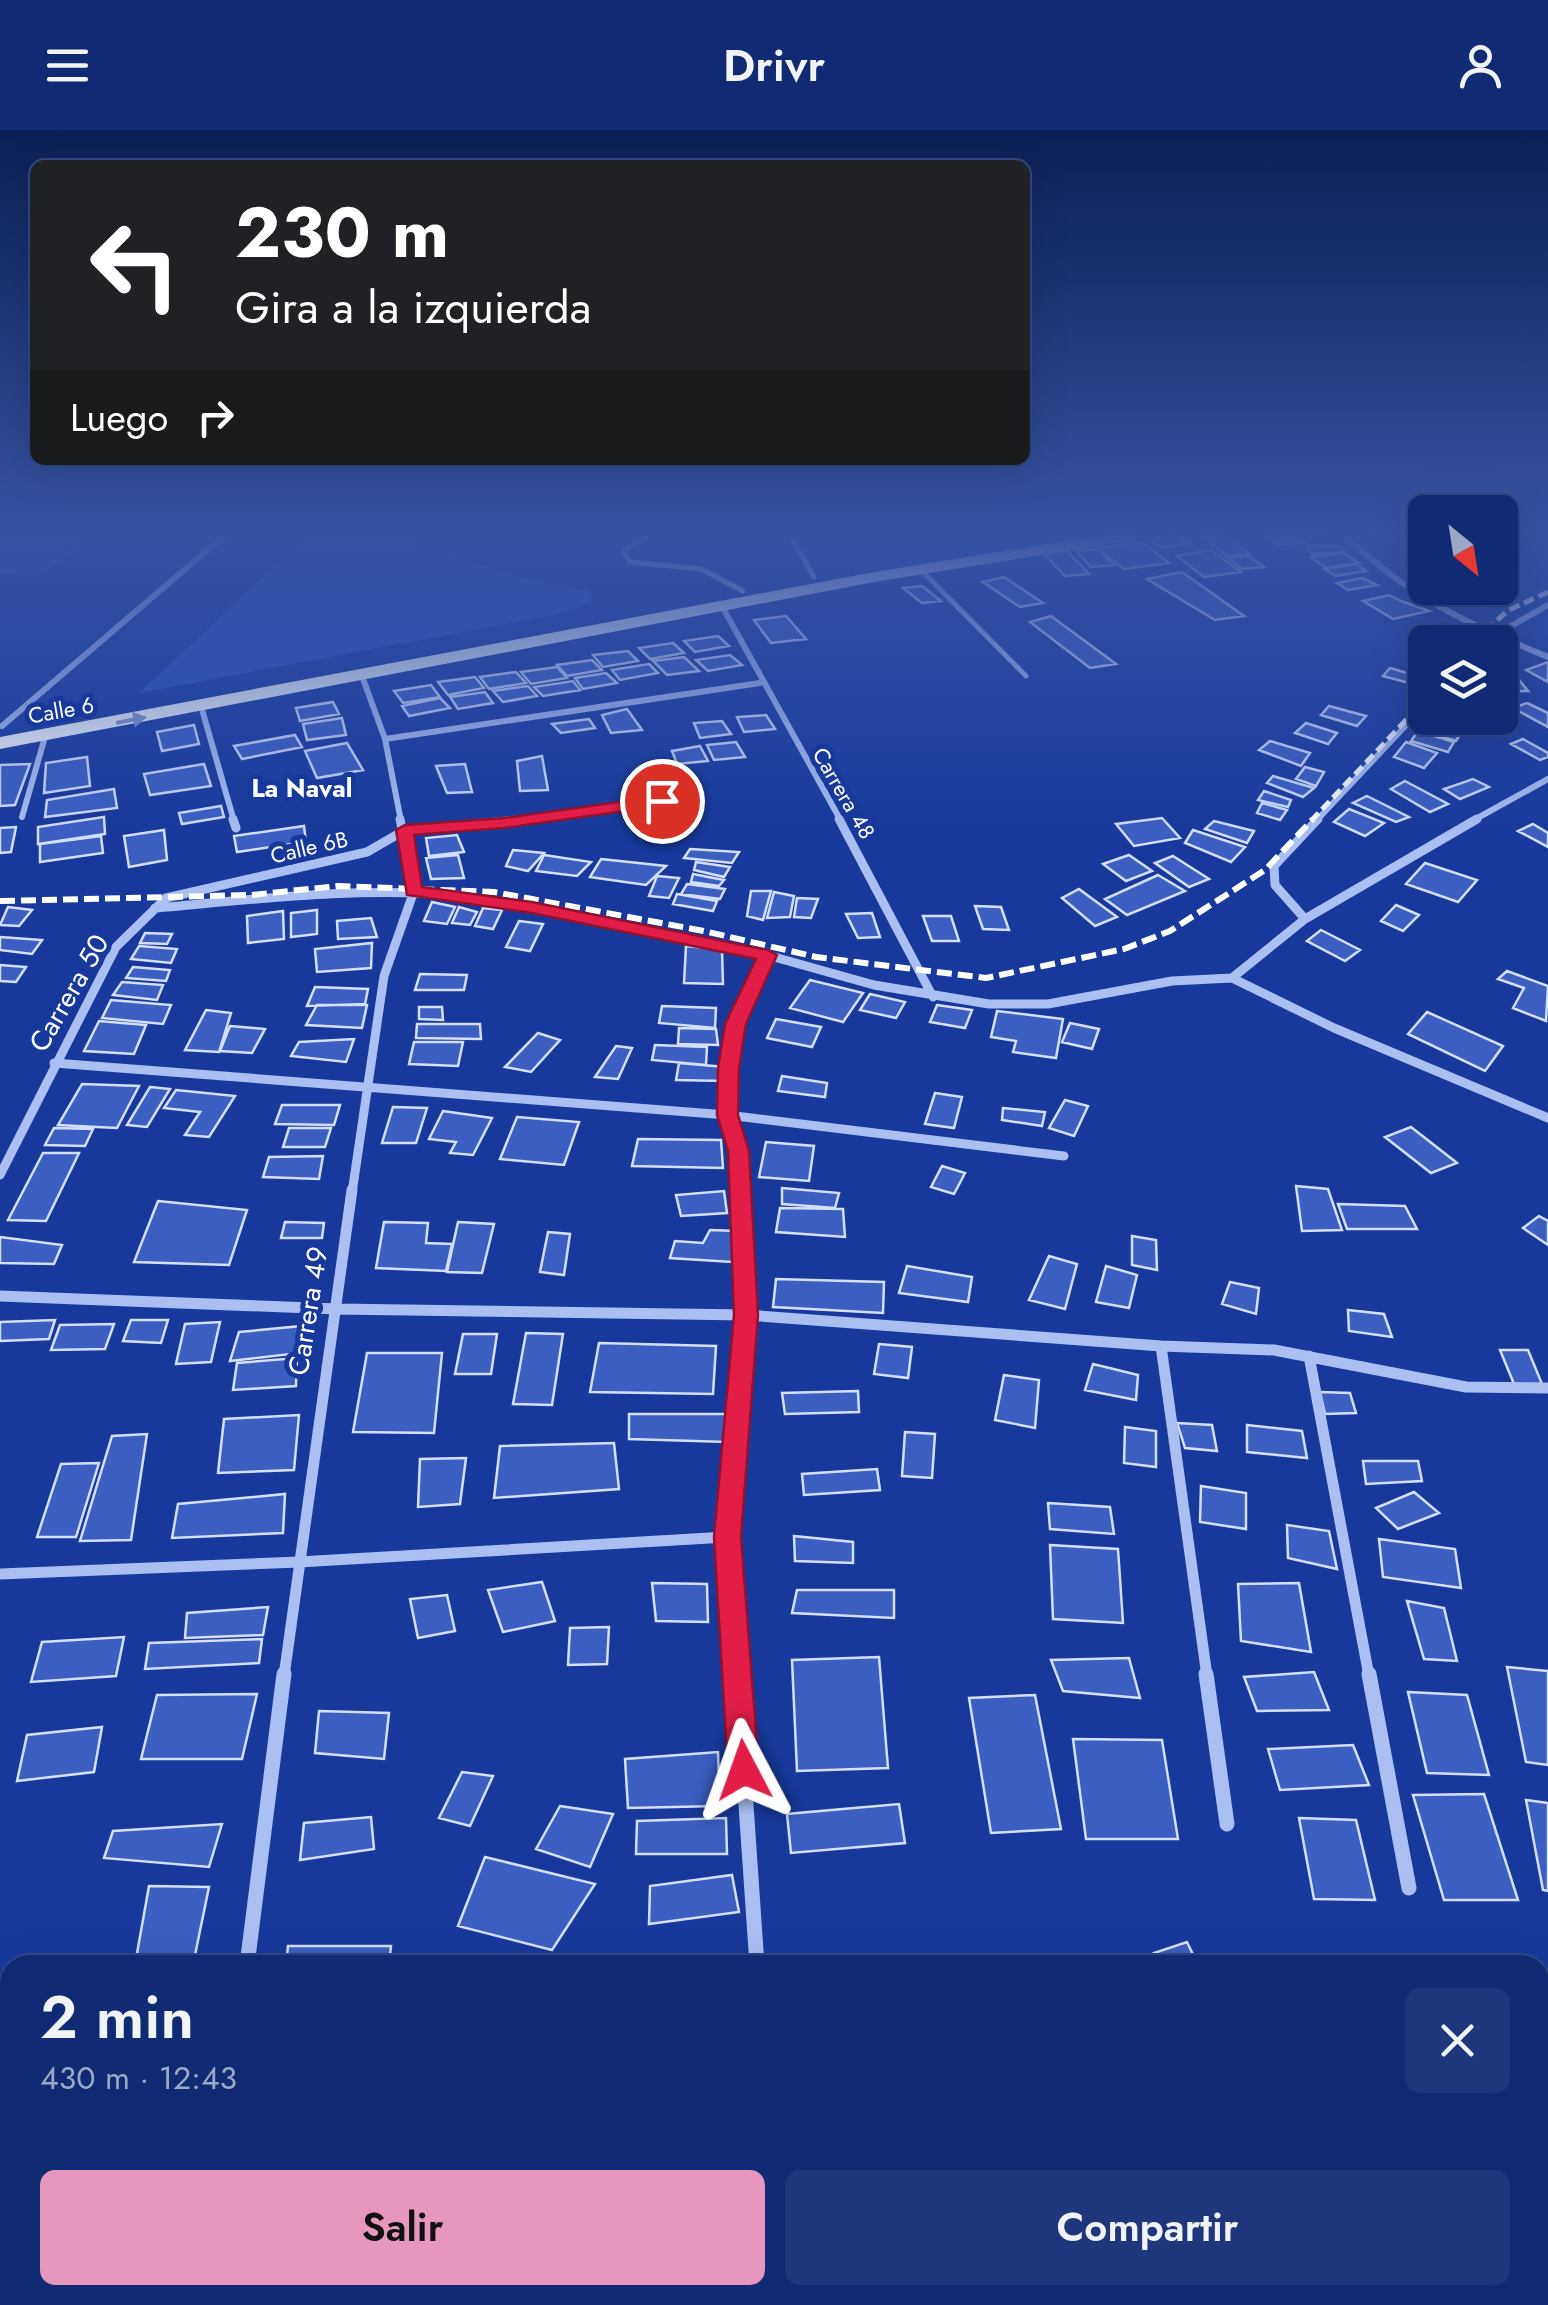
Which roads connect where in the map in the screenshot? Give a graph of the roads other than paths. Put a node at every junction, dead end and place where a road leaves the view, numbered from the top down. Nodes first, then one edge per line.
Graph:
1 (109, 636) edge
2 (504, 636) edge
3 (572, 636) edge
4 (737, 636) edge
5 (987, 636) edge
6 (1518, 646) edge
7 (1548, 657) edge
8 (362, 676) junction
9 (1026, 676) dead end
10 (760, 683) junction
11 (201, 706) junction
12 (1408, 723) edge
13 (1, 732) edge
14 (45, 737) junction
15 (385, 739) junction
16 (1548, 780) edge
17 (693, 796) dead end
18 (22, 817) dead end
19 (236, 828) dead end
20 (405, 830) junction
21 (414, 891) junction
22 (166, 898) joint
23 (155, 908) junction
24 (1305, 919) junction
25 (768, 955) junction
26 (1232, 978) junction
27 (933, 997) junction
28 (54, 1064) junction
29 (370, 1087) junction
30 (727, 1115) junction
31 (1548, 1118) edge
32 (1064, 1156) dead end
33 (0, 1175) edge
34 (0, 1296) edge
35 (337, 1309) junction
36 (746, 1315) junction
37 (1161, 1346) junction
38 (1310, 1356) junction
39 (1548, 1388) edge
40 (727, 1537) junction
41 (299, 1562) junction
42 (0, 1574) edge
43 (1227, 1824) dead end
44 (1410, 1888) dead end
45 (248, 1955) edge
46 (756, 1955) edge

1 - 13 street
2 - 13 highway, Calle 6
3 - 8 highway, Calle 6
4 - 10 street, Carrera 48
5 - 9 lane
6 - 7 street
8 - 11 highway, Calle 6
8 - 15 street, Carrera 49
10 - 15 street
10 - 27 street, Carrera 48
14 -> 11 highway, Calle 6
11 - 19 street
12 - 24 street
13 - 14 highway, Calle 6
14 - 18 street
15 - 20 street, Carrera 49
16 - 24 street
17 - 20 street, Calle 6B
20 - 21 street, Carrera 49
20 - 22 street, Calle 6B
21 - 23 street
21 - 25 street
21 - 29 street, Carrera 49
22 - 23 street, Carrera 50
23 - 28 street, Carrera 50
24 - 26 street
25 - 27 street
25 - 30 street
26 - 27 street
26 - 31 street
28 - 29 street
28 - 33 street, Carrera 50
29 - 30 street
29 - 35 street, Carrera 49
30 - 32 street
30 - 36 street
34 - 35 street
35 - 36 street
35 - 41 street, Carrera 49
36 - 37 street
36 - 40 street
37 - 38 street
37 - 43 street
38 - 39 street
38 - 44 street
40 - 41 street
40 - 46 street
41 - 42 street
41 - 45 street, Carrera 49

